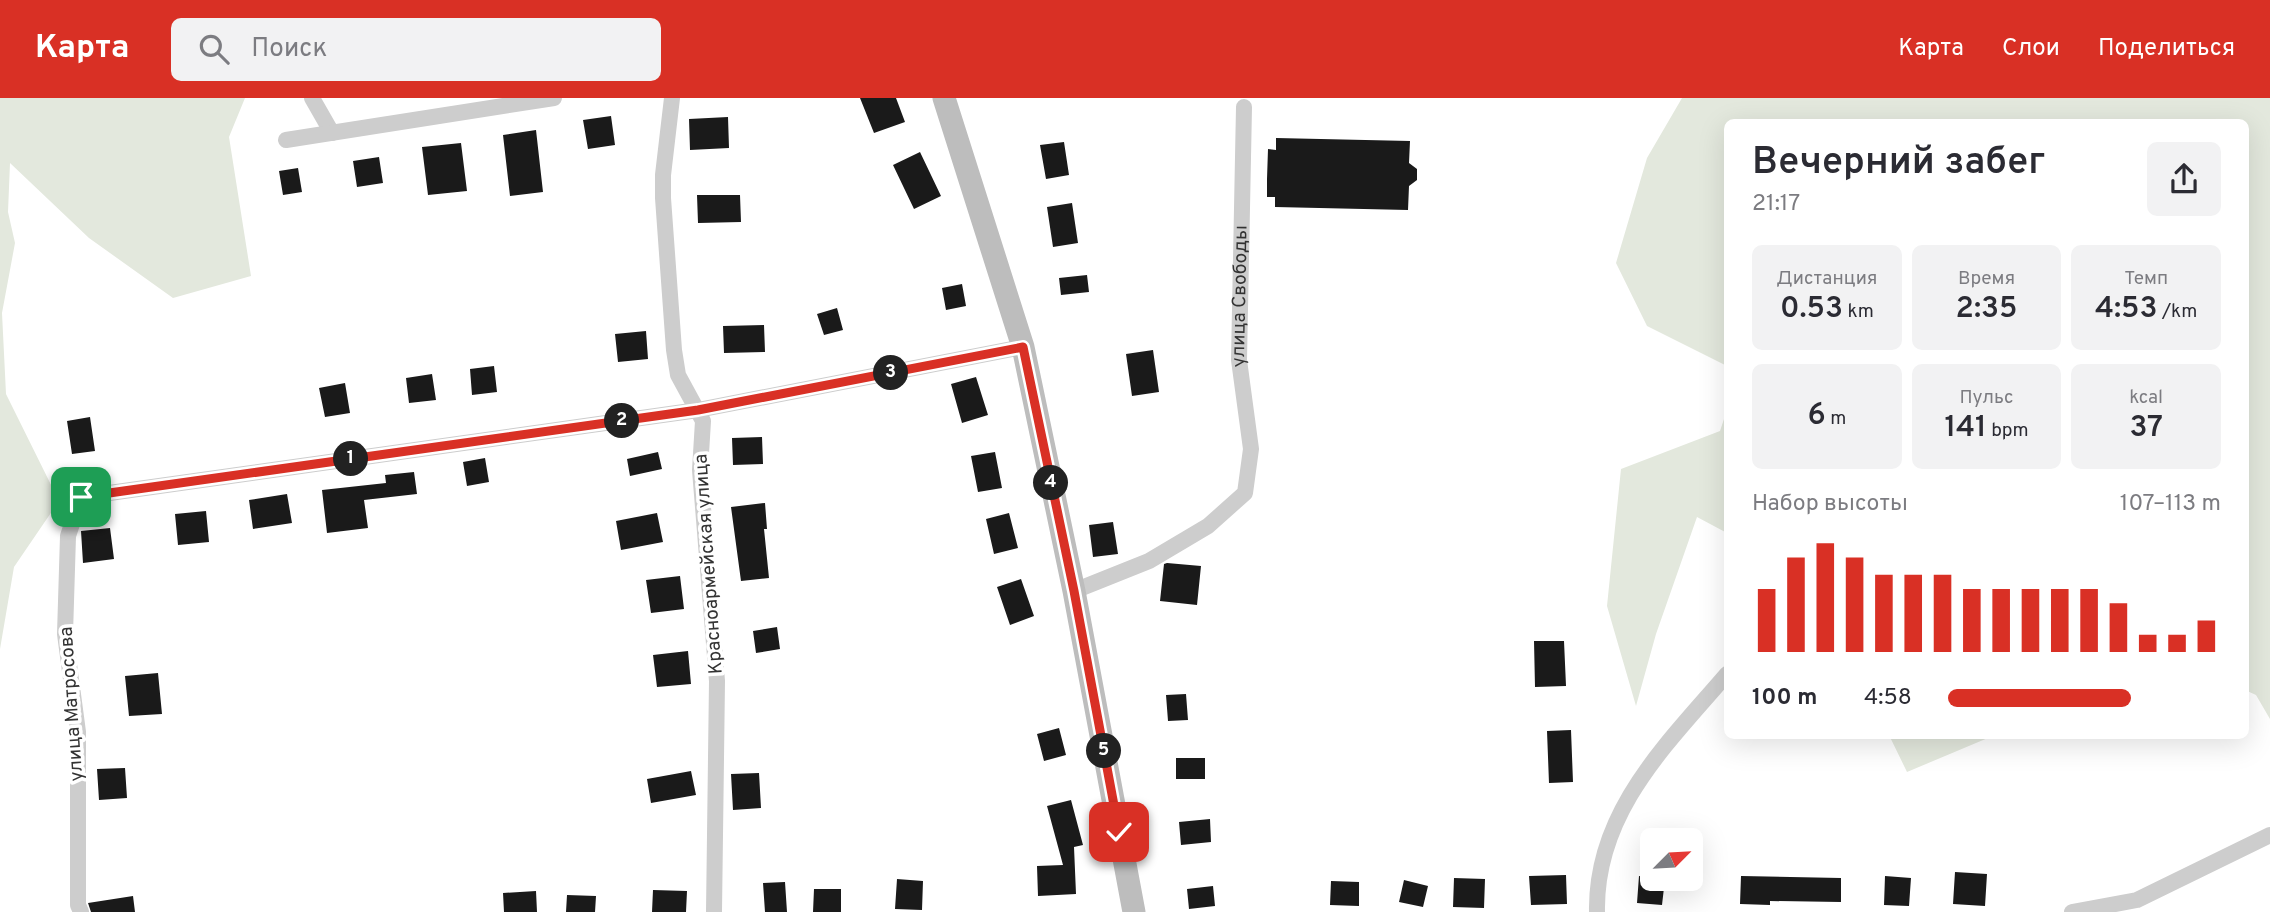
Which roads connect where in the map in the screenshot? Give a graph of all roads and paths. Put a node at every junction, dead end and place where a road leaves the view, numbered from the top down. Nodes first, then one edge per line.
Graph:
1 (312, 98) edge
2 (554, 98) edge
3 (672, 98) edge
4 (944, 98) edge
5 (1244, 107) dead end
6 (332, 133) junction
7 (286, 140) dead end
8 (1023, 347) junction
9 (698, 410) junction
10 (1074, 591) junction
11 (1724, 678) edge
12 (2270, 835) edge
13 (81, 912) edge
14 (714, 912) edge
15 (1134, 912) edge
16 (1597, 912) edge
17 (2072, 912) edge

1 - 6 street
2 - 6 street
3 - 9 street, Красноармейская улица
4 - 8 street
5 - 10 street, улица Свободы
6 - 7 street
8 - 9 street
8 - 10 street
9 - 13 street, улица Матросова
9 - 14 street, Красноармейская улица
10 - 15 street
11 - 16 street
12 - 17 street

